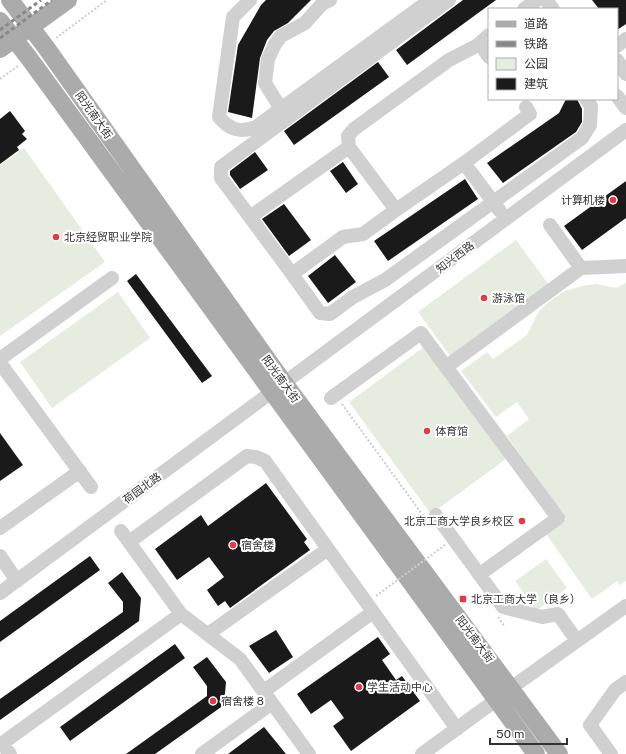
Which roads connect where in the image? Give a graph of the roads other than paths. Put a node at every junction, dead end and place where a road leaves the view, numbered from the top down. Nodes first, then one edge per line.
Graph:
1 (68, 0) edge
2 (250, 0) edge
3 (330, 0) edge
4 (430, 0) edge
5 (449, 0) edge
6 (546, 0) edge
7 (11, 5) edge
8 (552, 8) edge
9 (0, 21) edge
10 (31, 27) junction
11 (626, 39) edge
12 (484, 40) edge
13 (7, 44) edge
14 (618, 45) edge
15 (488, 54) edge
16 (618, 62) edge
17 (626, 74) edge
18 (618, 97) edge
19 (587, 100) edge
20 (527, 102) edge
21 (626, 108) edge
22 (281, 109) junction
23 (626, 130) edge
24 (349, 147) junction
25 (464, 163) junction
26 (496, 207) junction
27 (396, 210) junction
28 (250, 217) junction
29 (550, 225) dead end
30 (626, 266) edge
31 (581, 268) junction
32 (292, 274) junction
33 (112, 278) dead end
34 (0, 359) edge
35 (0, 363) edge
36 (446, 367) junction
37 (278, 388) junction
38 (333, 396) road end
39 (80, 471) junction
40 (91, 487) dead end
41 (432, 518) road end
42 (0, 528) edge
43 (328, 549) junction
44 (0, 556) edge
45 (480, 574) junction
46 (17, 580) junction
47 (0, 593) edge
48 (626, 606) edge
49 (373, 612) junction
50 (181, 614) junction
51 (208, 634) junction
52 (577, 641) junction
53 (626, 682) edge
54 (511, 688) junction
55 (264, 691) junction
56 (496, 700) junction
57 (272, 703) junction
58 (456, 728) junction
59 (4, 748) edge
60 (202, 754) edge
61 (309, 754) edge
62 (422, 754) edge
63 (536, 754) edge
64 (559, 754) edge
65 (611, 754) edge

1 - 10 main road
2 - 22 street
3 - 22 street
4 - 22 street
5 - 28 street
6 - 8 street
7 - 10 main road, 阳光南大街
9 - 13 main road, 阳光南大街
10 - 13 main road
10 - 37 main road, 阳光南大街
11 - 14 street
12 - 15 street
12 - 24 street
13 - 37 main road, 阳光南大街
16 - 17 street
18 - 21 street
19 - 26 street
20 - 25 street
23 - 37 street, 知兴西路
24 - 27 street
24 - 28 street
25 - 26 street
25 - 27 street
26 - 32 street
27 - 32 street
28 - 32 street
29 - 31 street
30 - 31 street
31 - 36 street
33 - 34 street
35 - 39 street
36 - 38 street
36 - 45 street
37 - 46 street, 荷园北路
37 - 54 main road, 阳光南大街
37 - 56 main road, 阳光南大街
39 - 40 street
39 - 42 street
41 - 45 street
43 - 49 street
43 - 50 street
43 - 51 street
44 - 46 street
45 - 52 street
46 - 47 street, 荷园北路
48 - 52 street
49 - 55 street
49 - 58 street
50 - 51 street
50 - 59 street
51 - 55 street
52 - 54 street
53 - 65 street
54 - 64 main road, 阳光南大街
55 - 57 street
56 - 58 street
56 - 63 main road, 阳光南大街
57 - 60 street
57 - 61 street
58 - 62 street

